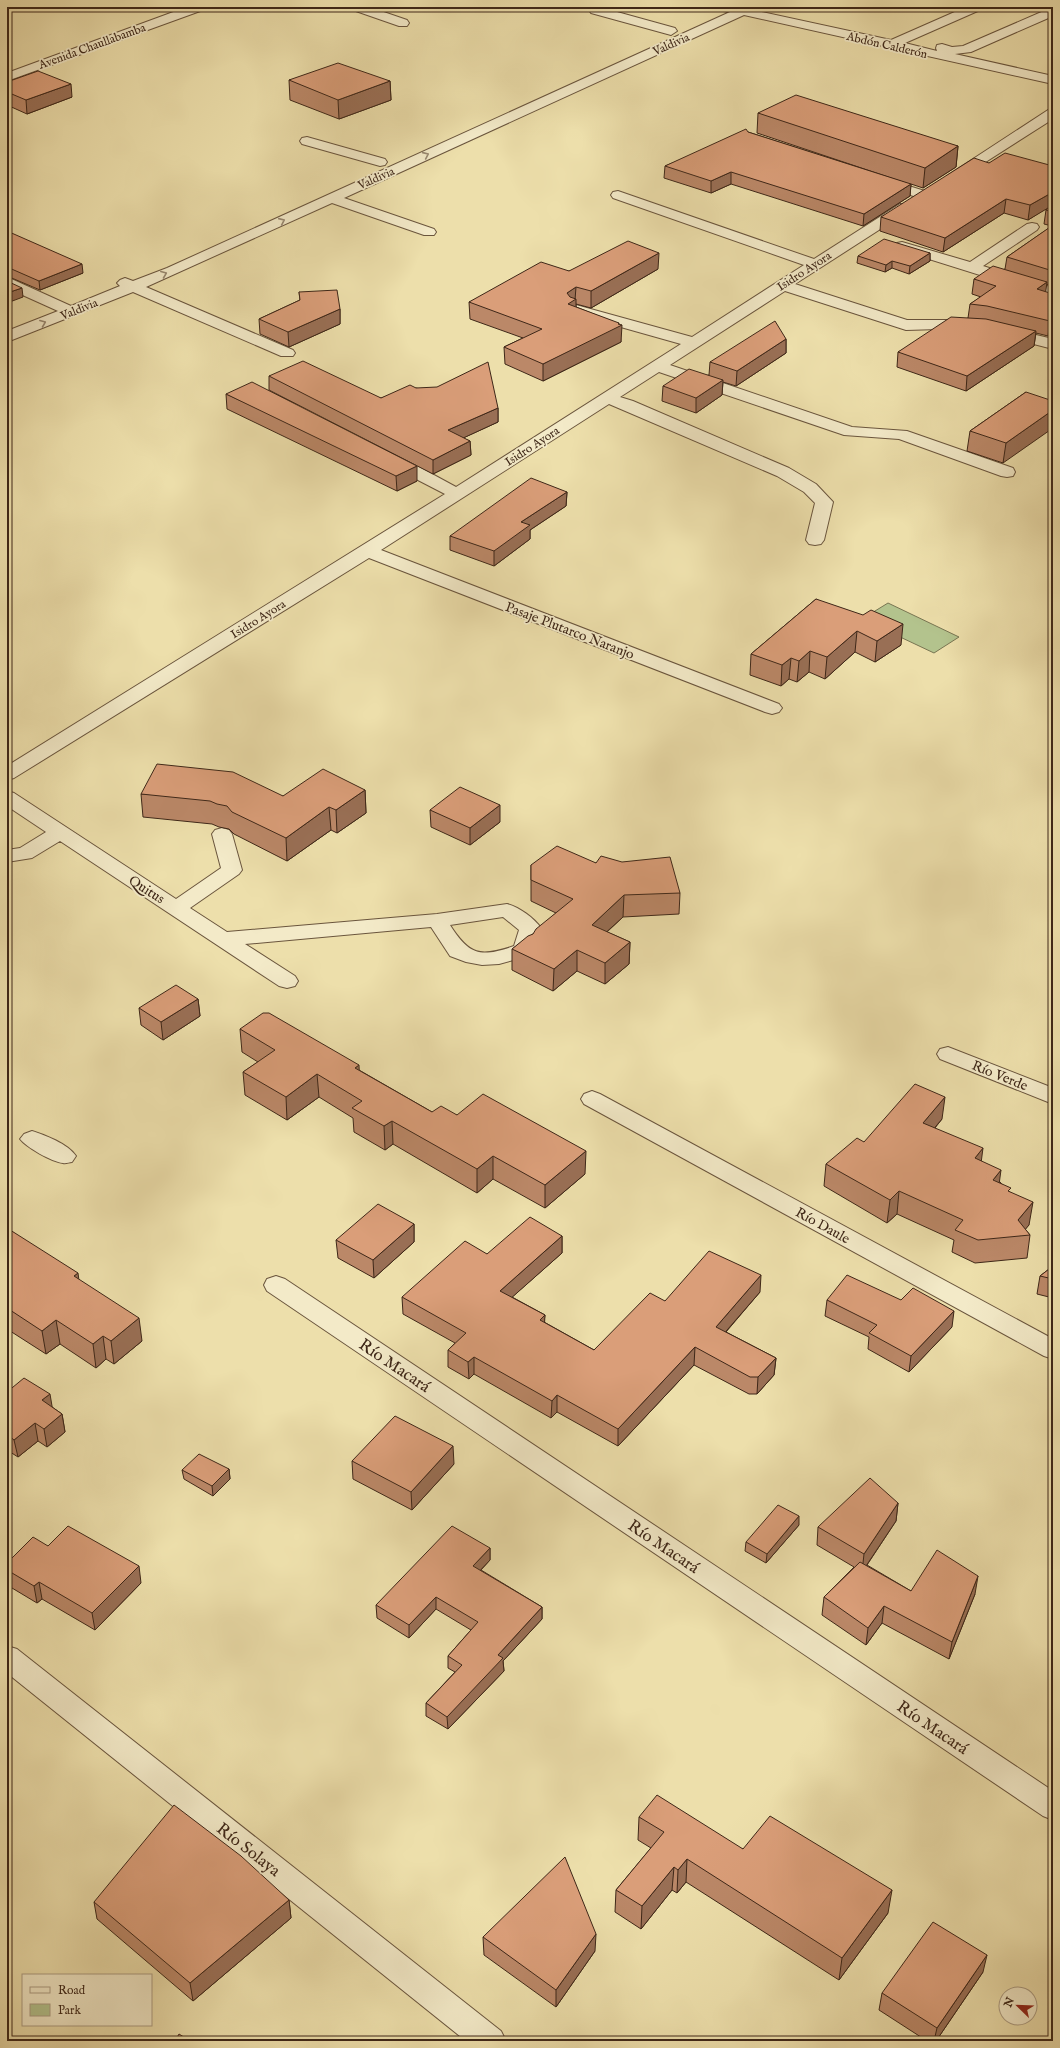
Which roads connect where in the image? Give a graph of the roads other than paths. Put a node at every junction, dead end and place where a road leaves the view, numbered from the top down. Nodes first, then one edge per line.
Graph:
1 (197, 7) edge
2 (357, 7) edge
3 (723, 7) edge
4 (976, 7) edge
5 (595, 10) dead end
6 (1053, 11) edge
7 (741, 12) junction
8 (403, 23) dead end
9 (671, 31) junction
10 (903, 39) junction
11 (891, 45) junction
12 (960, 50) junction
13 (966, 62) junction
14 (7, 77) edge
15 (1053, 80) edge
16 (1053, 113) edge
17 (307, 141) dead end
18 (386, 159) junction
19 (410, 163) junction
20 (870, 178) edge
21 (934, 188) junction
22 (618, 195) dead end
23 (331, 198) junction
24 (265, 214) dead end
25 (1036, 222) dead end
26 (429, 232) dead end
27 (863, 234) junction
28 (815, 264) junction
29 (971, 268) junction
30 (136, 270) dead end
31 (116, 279) junction
32 (7, 282) edge
33 (783, 284) junction
34 (133, 287) junction
35 (1053, 293) edge
36 (55, 304) junction
37 (576, 310) edge
38 (72, 312) junction
39 (27, 314) dead end
40 (7, 337) edge
41 (694, 342) junction
42 (1053, 344) edge
43 (287, 353) dead end
44 (658, 365) junction
45 (607, 398) junction
46 (379, 453) edge
47 (1007, 472) dead end
48 (457, 494) junction
49 (815, 540) dead end
50 (368, 551) junction
51 (772, 708) dead end
52 (7, 774) edge
53 (7, 797) edge
54 (60, 832) junction
55 (222, 834) dead end
56 (7, 856) edge
57 (176, 908) junction
58 (437, 920) dead end
59 (223, 939) junction
60 (287, 981) dead end
61 (948, 1054) dead end
62 (1053, 1096) edge
63 (592, 1099) dead end
64 (32, 1139) dead end
65 (64, 1156) dead end
66 (276, 1285) dead end
67 (1053, 1350) edge
68 (7, 1657) edge
69 (1053, 1807) edge
70 (490, 2041) edge

1 - 14 street, Avenida Chaullabamba
2 - 8 street
3 - 7 street, Abdón Calderón
3 - 9 street, Valdivia
4 - 10 street
5 - 9 street
6 - 12 street
7 - 11 street, Abdón Calderón
19 -> 7 street, Valdivia
9 - 18 street, Valdivia
10 - 11 street
10 - 12 street
11 - 13 street, Abdón Calderón
12 - 13 street
13 - 15 street, Abdón Calderón
16 - 21 street, Isidro Ayora
17 - 18 street
18 - 19 street
18 - 24 street, Valdivia
19 - 23 street, Valdivia
20 - 21 street
21 - 27 street, Isidro Ayora
22 - 28 street
23 - 26 street
34 -> 23 street, Valdivia
25 - 29 street
27 - 28 street, Isidro Ayora
27 - 29 street
28 - 33 street, Isidro Ayora
29 - 35 street
30 - 31 street, Valdivia
31 - 34 street
31 - 36 street, Valdivia
32 - 36 street
33 - 41 street, Isidro Ayora
33 - 42 street
34 - 38 street, Valdivia
34 - 43 street
36 - 38 street
36 - 39 street, Valdivia
37 - 41 street
40 -> 38 street, Valdivia
41 - 44 street, Isidro Ayora
44 - 45 street, Isidro Ayora
44 - 47 street
45 - 48 street, Isidro Ayora
45 - 49 street
46 - 48 street
48 - 50 street, Isidro Ayora
50 - 51 street, Pasaje Plutarco Naranjo
50 - 52 street, Isidro Ayora
53 - 54 street, Quitus
54 - 56 street
54 - 57 street, Quitus
55 - 57 street
57 - 59 street, Quitus
58 - 59 street
59 - 60 street, Quitus
61 - 62 street, Río Verde
63 - 67 street, Río Daule
64 - 65 street
66 - 69 street, Río Macará
68 - 70 street, Río Solaya

